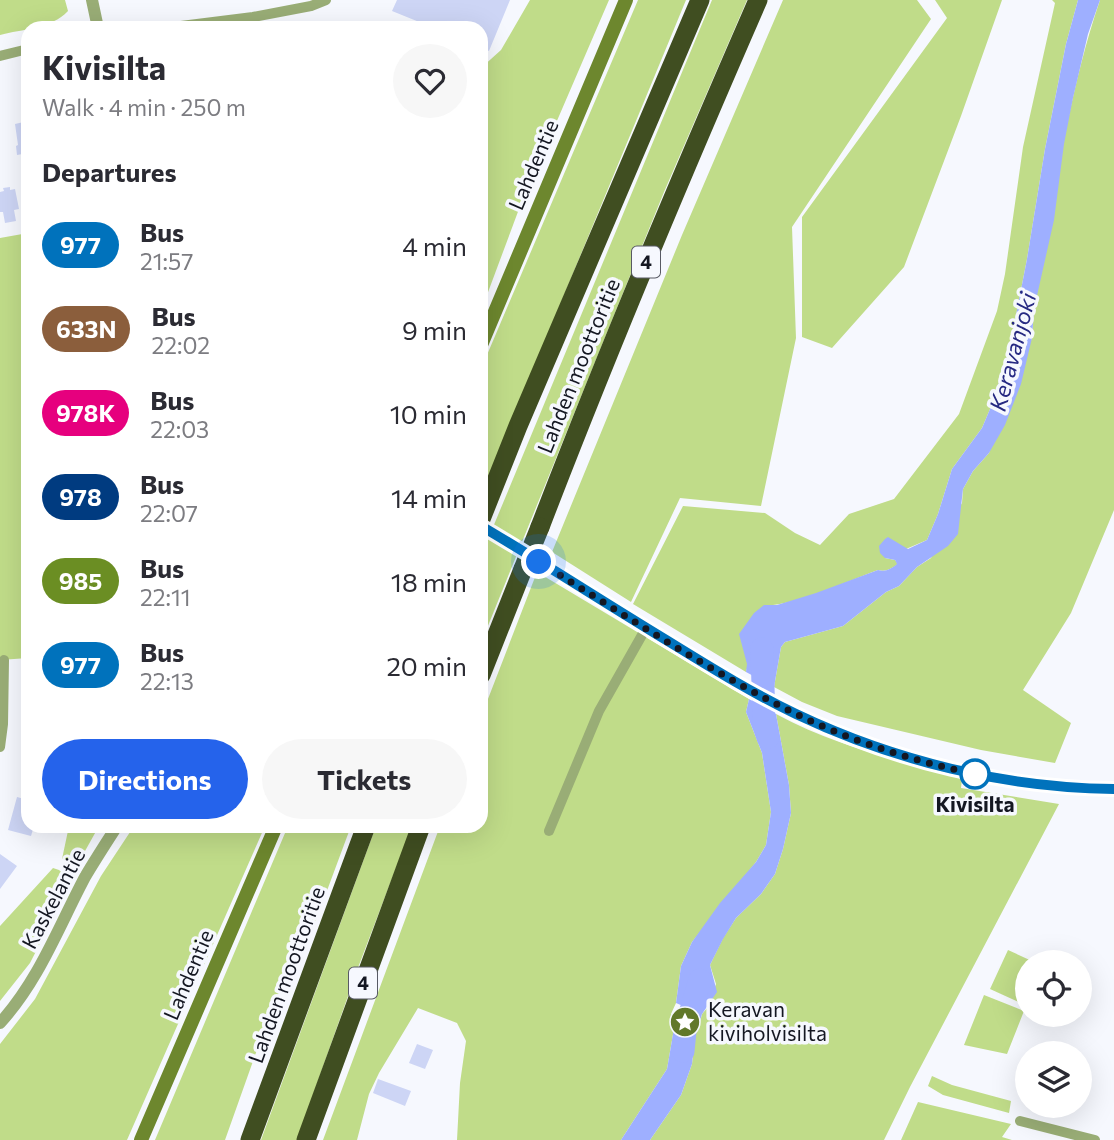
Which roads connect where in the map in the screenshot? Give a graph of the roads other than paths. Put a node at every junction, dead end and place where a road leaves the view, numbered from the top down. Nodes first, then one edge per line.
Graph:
1 (92, 0) edge
2 (326, 0) edge
3 (626, 0) edge
4 (700, 0) edge
5 (758, 0) edge
6 (253, 17) junction
7 (96, 21) edge
8 (221, 21) edge
9 (256, 21) edge
10 (21, 51) edge
11 (0, 56) edge
12 (488, 328) edge
13 (488, 502) edge
14 (488, 530) edge
15 (646, 628) junction
16 (488, 657) edge
17 (5, 660) dead end
18 (1, 724) edge
19 (0, 747) edge
20 (1114, 789) edge
21 (549, 831) dead end
22 (113, 833) edge
23 (273, 833) edge
24 (363, 833) edge
25 (418, 833) edge
26 (0, 1023) edge
27 (1020, 1121) dead end
28 (141, 1140) edge
29 (250, 1140) edge
30 (306, 1140) edge
31 (1095, 1140) edge

1 - 7 street
2 - 6 street
3 - 12 main road, Lahdentie
4 - 13 highway, Lahden moottoritie
5 - 16 highway, Lahden moottoritie / 4, bridge
6 - 8 street
6 - 9 street
10 - 11 street
14 - 15 street
15 - 20 street
15 - 21 street
17 - 18 street
18 - 19 street
22 - 26 street, Kaskelantie
23 - 28 main road, Lahdentie
24 - 29 highway, Lahden moottoritie
25 - 30 highway, 4
27 - 31 street

